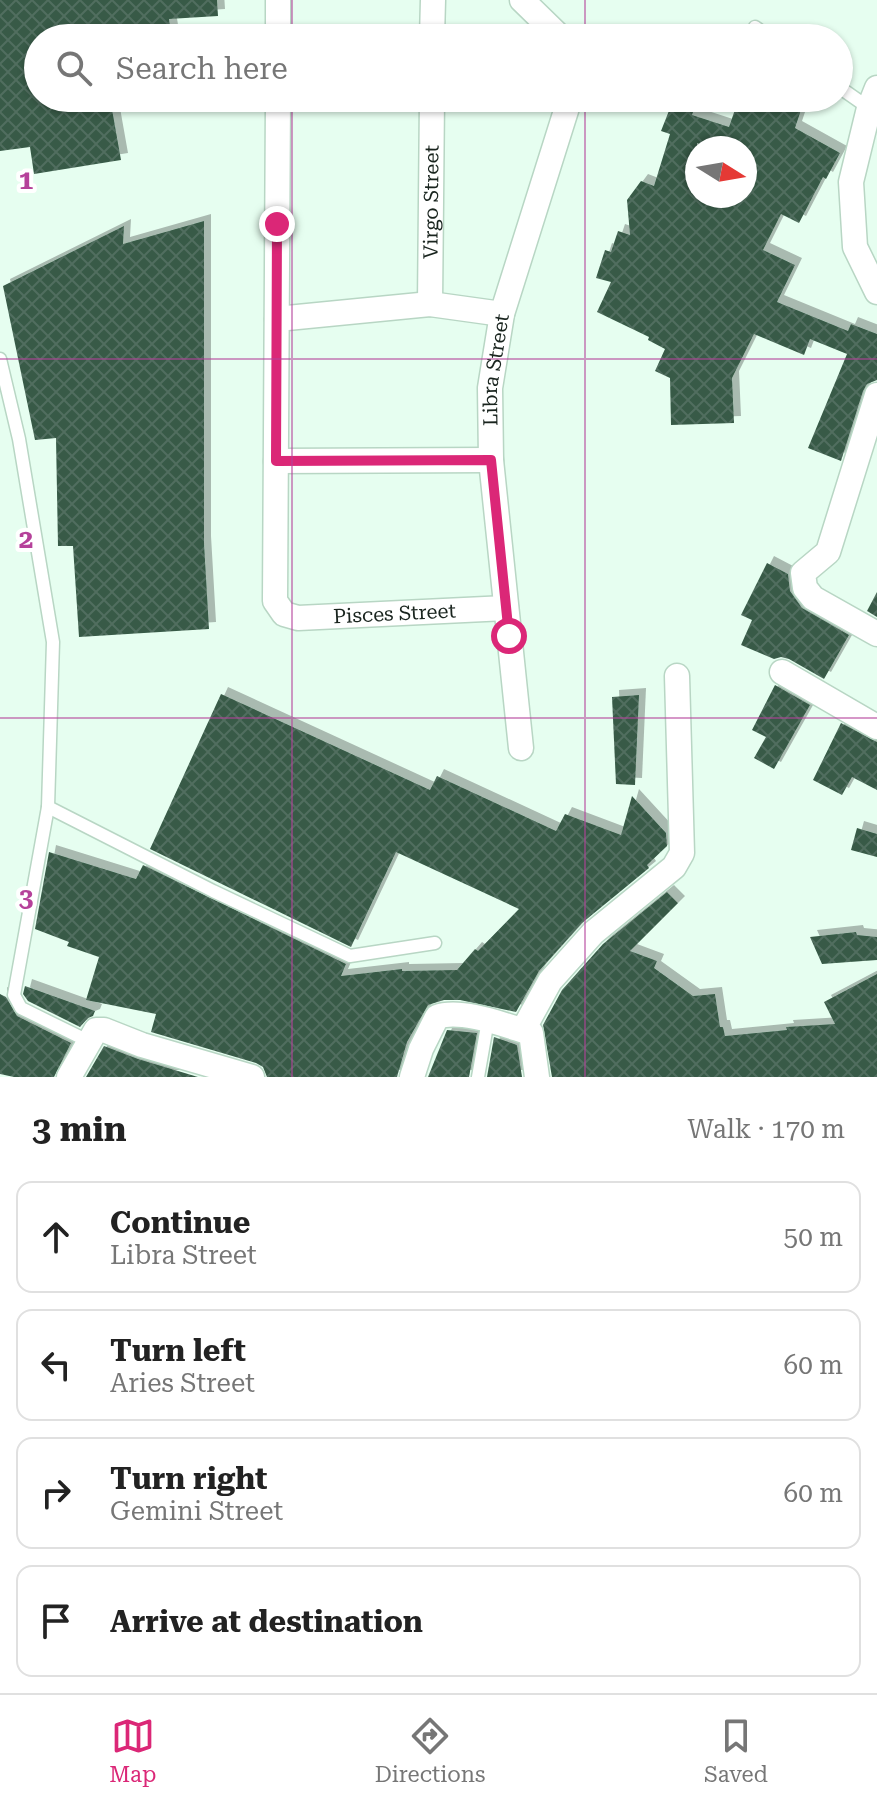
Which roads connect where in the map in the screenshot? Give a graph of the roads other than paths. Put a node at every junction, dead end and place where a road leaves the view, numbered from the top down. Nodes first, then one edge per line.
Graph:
1 (278, 0) edge
2 (433, 0) edge
3 (522, 0) edge
4 (278, 24) edge
5 (432, 24) edge
6 (547, 24) edge
7 (853, 92) edge
8 (873, 98) edge
9 (278, 112) edge
10 (432, 112) edge
11 (566, 112) edge
12 (877, 292) edge
13 (430, 304) junction
14 (502, 314) junction
15 (277, 319) junction
16 (0, 359) edge
17 (877, 395) edge
18 (491, 460) junction
19 (276, 461) junction
20 (506, 608) junction
21 (877, 634) edge
22 (782, 672) dead end
23 (677, 676) dead end
24 (877, 727) edge
25 (521, 748) dead end
26 (48, 807) junction
27 (435, 943) dead end
28 (488, 1020) junction
29 (523, 1030) junction
30 (88, 1041) junction
31 (69, 1077) edge
32 (252, 1077) edge
33 (412, 1077) edge
34 (478, 1077) edge
35 (537, 1077) edge

1 - 4 street
2 - 5 street
3 - 6 street
7 - 8 lane
8 - 12 street
9 - 15 street
10 - 13 street, Virgo Street
11 - 14 street, Libra Street
13 - 14 street
13 - 15 street
14 - 18 street, Libra Street
15 - 19 street
16 - 26 lane
17 - 21 street
18 - 19 street
18 - 20 street, Libra Street
19 - 20 street, Pisces Street
20 - 25 street, Libra Street
22 - 24 street
23 - 29 street
26 - 27 lane
26 - 30 lane
28 - 29 street
28 - 33 street
28 - 34 lane
29 - 35 street
30 - 31 street
30 - 32 street

